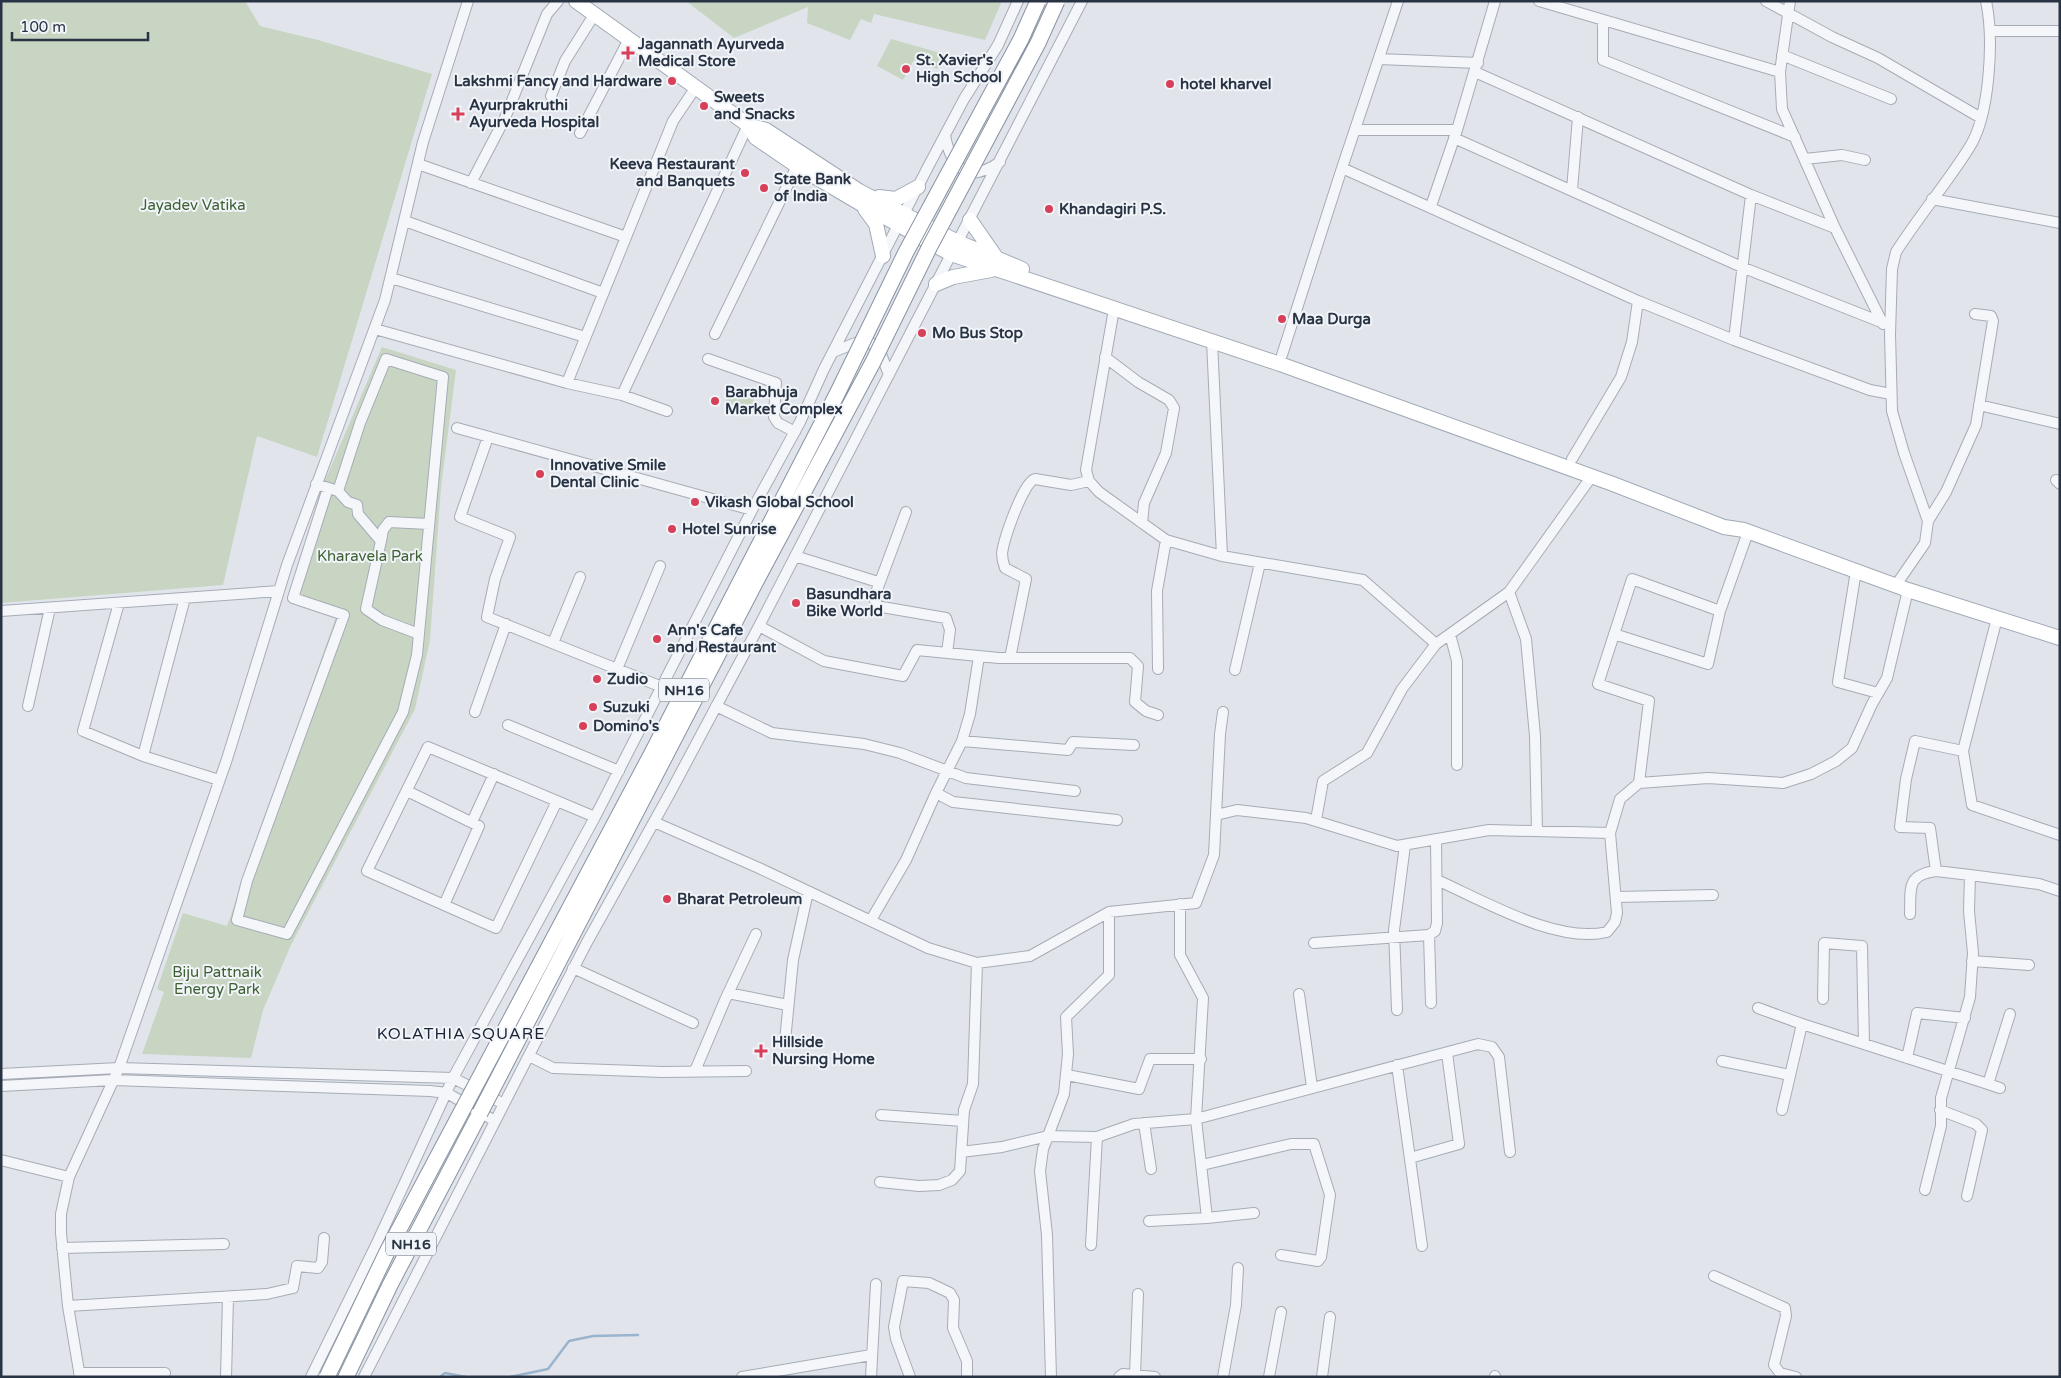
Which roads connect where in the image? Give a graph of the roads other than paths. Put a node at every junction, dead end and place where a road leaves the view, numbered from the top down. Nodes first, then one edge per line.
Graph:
1 (468, 1) edge
2 (558, 1) edge
3 (576, 1) edge
4 (1018, 1) edge
5 (1038, 1) edge
6 (1057, 1) edge
7 (1082, 1) edge
8 (1398, 1) edge
9 (1495, 1) edge
10 (1539, 1) edge
11 (1766, 1) edge
12 (1790, 1) edge
13 (1986, 1) edge
14 (594, 14) junction
15 (1788, 14) junction
16 (1603, 20) junction
17 (1990, 30) junction
18 (2060, 32) edge
19 (629, 39) junction
20 (1782, 54) junction
21 (1379, 59) junction
22 (1476, 67) junction
23 (1780, 72) junction
24 (696, 87) junction
25 (551, 96) dead end
26 (1891, 99) dead end
27 (1578, 116) junction
28 (1981, 118) junction
29 (748, 125) junction
30 (1355, 130) junction
31 (580, 134) dead end
32 (1455, 134) junction
33 (945, 135) junction
34 (1795, 137) junction
35 (1805, 159) junction
36 (1865, 160) dead end
37 (1000, 161) junction
38 (418, 164) junction
39 (798, 166) junction
40 (1342, 168) junction
41 (471, 183) junction
42 (918, 187) junction
43 (1572, 190) junction
44 (1751, 195) junction
45 (1932, 199) junction
46 (867, 201) junction
47 (1431, 206) junction
48 (902, 220) junction
49 (970, 220) junction
50 (405, 221) junction
51 (2060, 223) edge
52 (1835, 228) junction
53 (626, 237) junction
54 (954, 248) junction
55 (883, 256) junction
56 (996, 264) junction
57 (1744, 268) junction
58 (391, 278) junction
59 (936, 284) junction
60 (603, 293) junction
61 (1090, 296) junction
62 (1638, 301) junction
63 (1114, 309) junction
64 (1975, 314) dead end
65 (1881, 322) junction
66 (375, 329) junction
67 (715, 334) dead end
68 (1890, 334) junction
69 (585, 337) junction
70 (1734, 340) junction
71 (1212, 341) junction
72 (833, 352) junction
73 (1282, 355) junction
74 (1105, 357) junction
75 (708, 359) dead end
76 (889, 375) junction
77 (567, 383) junction
78 (1891, 394) junction
79 (622, 395) junction
80 (1979, 405) junction
81 (667, 411) dead end
82 (2060, 424) edge
83 (456, 428) dead end
84 (795, 432) junction
85 (488, 437) junction
86 (1522, 446) junction
87 (1572, 459) junction
88 (1592, 476) junction
89 (1089, 480) junction
90 (316, 484) junction
91 (333, 489) junction
92 (752, 510) junction
93 (906, 512) dead end
94 (1928, 521) junction
95 (1142, 523) junction
96 (429, 524) junction
97 (1746, 531) junction
98 (1166, 540) junction
99 (380, 541) junction
100 (796, 556) junction
101 (1222, 556) junction
102 (1260, 563) junction
103 (660, 566) dead end
104 (1856, 571) junction
105 (580, 577) dead end
106 (878, 582) junction
107 (1902, 588) junction
108 (279, 591) junction
109 (1509, 592) junction
110 (185, 598) junction
111 (119, 603) junction
112 (50, 608) junction
113 (1, 611) edge
114 (1720, 611) junction
115 (1997, 618) junction
116 (506, 624) junction
117 (759, 626) junction
118 (418, 634) junction
119 (1450, 634) junction
120 (1614, 634) junction
121 (2060, 638) edge
122 (553, 643) junction
123 (1436, 644) junction
124 (947, 652) junction
125 (979, 656) junction
126 (1010, 658) junction
127 (617, 669) junction
128 (1158, 669) dead end
129 (1234, 670) dead end
130 (662, 687) junction
131 (1878, 693) junction
132 (28, 706) dead end
133 (716, 706) junction
134 (475, 712) dead end
135 (1223, 712) dead end
136 (1158, 715) dead end
137 (508, 725) dead end
138 (962, 741) junction
139 (1134, 745) dead end
140 (1963, 751) junction
141 (143, 756) junction
142 (1457, 765) dead end
143 (946, 770) junction
144 (619, 771) junction
145 (494, 774) junction
146 (219, 780) junction
147 (1639, 783) junction
148 (407, 791) junction
149 (1075, 791) dead end
150 (936, 793) junction
151 (557, 801) junction
152 (1216, 815) junction
153 (595, 817) junction
154 (1117, 820) dead end
155 (1316, 820) junction
156 (472, 822) junction
157 (654, 822) junction
158 (1536, 831) junction
159 (1610, 833) junction
160 (2060, 835) edge
161 (1436, 840) junction
162 (1405, 845) junction
163 (1936, 871) junction
164 (1970, 875) junction
165 (1437, 880) junction
166 (2060, 891) edge
167 (808, 892) junction
168 (1713, 895) dead end
169 (1616, 897) junction
170 (1180, 904) junction
171 (444, 905) junction
172 (1109, 912) junction
173 (1910, 914) dead end
174 (871, 920) junction
175 (756, 934) dead end
176 (1429, 936) junction
177 (1395, 938) junction
178 (1314, 944) dead end
179 (1972, 961) junction
180 (977, 963) junction
181 (2029, 965) dead end
182 (573, 968) junction
183 (728, 993) junction
184 (1300, 994) dead end
185 (1823, 999) dead end
186 (1431, 1003) dead end
187 (788, 1005) junction
188 (1758, 1008) dead end
189 (1397, 1010) dead end
190 (2010, 1014) dead end
191 (1965, 1018) junction
192 (693, 1023) dead end
193 (1802, 1024) junction
194 (785, 1041) dead end
195 (1864, 1044) junction
196 (1447, 1053) junction
197 (529, 1056) junction
198 (1907, 1058) junction
199 (1201, 1059) junction
200 (1722, 1061) dead end
201 (1397, 1065) junction
202 (119, 1068) junction
203 (694, 1071) junction
204 (746, 1071) dead end
205 (1948, 1071) junction
206 (1, 1074) edge
207 (1067, 1075) junction
208 (1790, 1075) junction
209 (453, 1078) junction
210 (113, 1080) junction
211 (1988, 1084) junction
212 (1, 1086) edge
213 (1312, 1087) junction
214 (2000, 1088) dead end
215 (447, 1093) junction
216 (504, 1104) junction
217 (1782, 1110) dead end
218 (1940, 1110) junction
219 (881, 1115) dead end
220 (1196, 1119) junction
221 (495, 1121) junction
222 (963, 1121) junction
223 (1144, 1123) junction
224 (1048, 1136) junction
225 (1097, 1137) junction
226 (960, 1152) junction
227 (1510, 1152) dead end
228 (1410, 1158) junction
229 (1, 1160) edge
230 (1202, 1165) junction
231 (1151, 1169) dead end
232 (69, 1177) junction
233 (880, 1182) dead end
234 (1925, 1190) dead end
235 (1967, 1196) dead end
236 (1254, 1212) dead end
237 (1207, 1218) junction
238 (1149, 1220) dead end
239 (324, 1238) dead end
240 (224, 1244) dead end
241 (1090, 1245) dead end
242 (1422, 1246) dead end
243 (62, 1248) junction
244 (1280, 1255) dead end
245 (1238, 1268) dead end
246 (1714, 1276) dead end
247 (876, 1284) dead end
248 (1138, 1294) dead end
249 (228, 1296) junction
250 (68, 1306) junction
251 (1281, 1312) dead end
252 (1330, 1317) dead end
253 (871, 1355) junction
254 (166, 1373) dead end
255 (80, 1375) edge
256 (1135, 1375) junction
257 (1780, 1375) edge
258 (312, 1376) edge
259 (226, 1377) edge
260 (327, 1377) edge
261 (346, 1377) edge
262 (364, 1377) edge
263 (742, 1377) edge
264 (871, 1377) edge
265 (910, 1377) edge
266 (967, 1377) edge
267 (1051, 1377) edge
268 (1120, 1377) edge
269 (1155, 1377) edge
270 (1223, 1377) edge
271 (1269, 1377) edge
272 (1322, 1377) edge
273 (1796, 1377) edge

1 - 38 street
2 - 41 street
3 - 14 main road
4 - 33 street
5 - 260 highway, NH16, bridge
6 - 261 highway, NH16, bridge
7 - 37 street
8 - 21 street
9 - 22 street
10 - 16 street
11 - 15 street
12 - 15 street
13 - 17 street
14 - 19 main road
14 - 25 street
15 - 20 street
15 - 28 street
16 - 23 street
16 - 34 street
17 - 18 street
17 - 28 street
19 - 24 main road
19 - 31 street
20 - 23 street
20 - 26 street
21 - 22 street
21 - 30 street
22 - 27 street
22 - 32 street
23 - 34 street
24 - 29 main road
24 - 53 street
27 - 43 street
27 - 44 street
28 - 45 street
29 - 39 main road
29 - 46 main road
29 - 79 street
30 - 32 street
30 - 40 street
32 - 43 street
32 - 47 street
33 - 37 street
33 - 42 street
34 - 35 street
35 - 36 street
35 - 52 street
37 - 49 street
38 - 41 street
38 - 50 street
39 - 46 main road
39 - 67 street
40 - 47 street
40 - 73 street
41 - 53 street
42 - 46 main road
42 - 48 street
43 - 57 street
44 - 52 street
44 - 57 street
45 - 51 street
45 - 68 street
46 - 48 main road
46 - 55 main road
47 - 62 street
48 - 54 main road
48 - 55 street
49 - 54 street
49 - 56 main road
50 - 58 street
50 - 60 street
52 - 65 street
53 - 60 street
54 - 56 main road
54 - 59 street
55 - 72 street
56 - 59 main road
56 - 61 main road
57 - 65 street
57 - 70 street
58 - 66 street
58 - 69 street
59 - 76 street
60 - 69 street
61 - 63 main road
61 - 73 main road
62 - 70 street
62 - 87 street
63 - 71 main road
63 - 74 street
64 - 80 street
65 - 68 street
66 - 77 street
66 - 90 street
68 - 78 street
69 - 77 street
70 - 78 street
71 - 86 main road
71 - 101 street
72 - 76 street
72 - 84 street
73 - 86 main road
74 - 89 street
74 - 95 street
75 - 84 street
76 - 100 street
77 - 79 street
78 - 94 street
79 - 81 street
80 - 82 street
80 - 94 street
83 - 85 street
84 - 92 street
85 - 92 street
85 - 116 street
86 - 87 main road
86 - 88 main road
87 - 97 main road
88 - 97 main road
88 - 109 street
89 - 95 street
89 - 126 street
90 - 91 street
90 - 108 street
91 - 96 street
91 - 99 street
91 - 118 street
92 - 130 street
93 - 106 street
94 - 107 street
95 - 98 street
96 - 99 street
96 - 118 street
97 - 104 main road
97 - 114 street
98 - 101 street
98 - 128 street
99 - 118 street
100 - 106 street
100 - 117 street
101 - 102 street
102 - 123 street
102 - 129 street
103 - 127 street
104 - 107 main road
104 - 131 street
105 - 122 street
106 - 124 street
107 - 115 main road
107 - 131 street
108 - 110 street
108 - 146 street
109 - 119 street
109 - 158 street
110 - 111 street
110 - 141 street
111 - 112 street
111 - 141 street
112 - 113 street
112 - 132 street
114 - 120 street
114 - 120 street
115 - 121 main road
115 - 140 street
116 - 122 street
116 - 134 street
117 - 124 street
117 - 133 street
119 - 123 street
119 - 142 street
120 - 147 street
122 - 127 street
123 - 155 street
124 - 125 street
125 - 126 street
125 - 138 street
126 - 136 street
127 - 130 street
130 - 144 street
131 - 147 street
133 - 143 street
133 - 157 street
135 - 152 street
137 - 144 street
138 - 139 street
138 - 143 street
140 - 160 street
140 - 163 street
141 - 146 street
143 - 149 street
143 - 150 street
144 - 153 street
145 - 148 street
145 - 151 street
145 - 156 street
146 - 202 street
147 - 159 street
148 - 156 street
148 - 171 street
150 - 154 street
150 - 174 street
151 - 153 street
151 - 171 street
152 - 155 street
152 - 170 street
153 - 209 street
155 - 162 street
156 - 171 street
157 - 167 street
157 - 182 street
158 - 159 street
158 - 161 street
159 - 169 street
161 - 162 street
161 - 165 street
162 - 177 street
163 - 164 street
163 - 173 street
164 - 166 street
164 - 179 street
165 - 169 street
165 - 176 street
167 - 174 street
167 - 187 street
168 - 169 street
170 - 172 street
170 - 199 street
172 - 180 street
172 - 207 street
174 - 180 street
175 - 183 street
176 - 177 street
176 - 186 street
177 - 178 street
177 - 189 street
179 - 181 street
179 - 191 street
180 - 222 street
182 - 192 street
182 - 197 street
183 - 187 street
183 - 203 street
184 - 213 street
185 - 195 street
187 - 194 street
188 - 193 street
190 - 211 street
191 - 198 street
191 - 205 street
193 - 195 street
193 - 208 street
195 - 198 street
196 - 201 street
196 - 227 street
196 - 228 street
197 - 203 street
197 - 216 street
198 - 205 street
199 - 207 street
199 - 220 street
200 - 208 street
201 - 213 street
201 - 228 street
202 - 206 street
202 - 209 street
202 - 210 street
203 - 204 street
205 - 211 street
205 - 218 street
207 - 224 street
208 - 217 street
209 - 215 street
209 - 216 street
210 - 212 street
210 - 215 street
210 - 232 street
211 - 214 street
213 - 220 street
215 - 221 street
215 - 258 street
216 - 221 street
218 - 234 street
218 - 235 street
219 - 222 street
220 - 223 street
220 - 230 street
221 - 262 street
222 - 226 street
223 - 225 street
223 - 231 street
224 - 225 street
224 - 226 street
224 - 267 street
225 - 241 street
226 - 233 street
228 - 242 street
229 - 232 street
230 - 237 street
230 - 244 street
232 - 243 street
236 - 237 street
237 - 238 street
239 - 249 street
240 - 243 street
243 - 250 street
245 - 270 street
246 - 257 street
247 - 253 street
248 - 256 street
249 - 250 street
249 - 259 street
250 - 255 street
251 - 271 street
252 - 272 street
253 - 263 street
253 - 264 street
254 - 255 street
256 - 268 street
256 - 269 street
257 - 273 street
265 - 266 street

